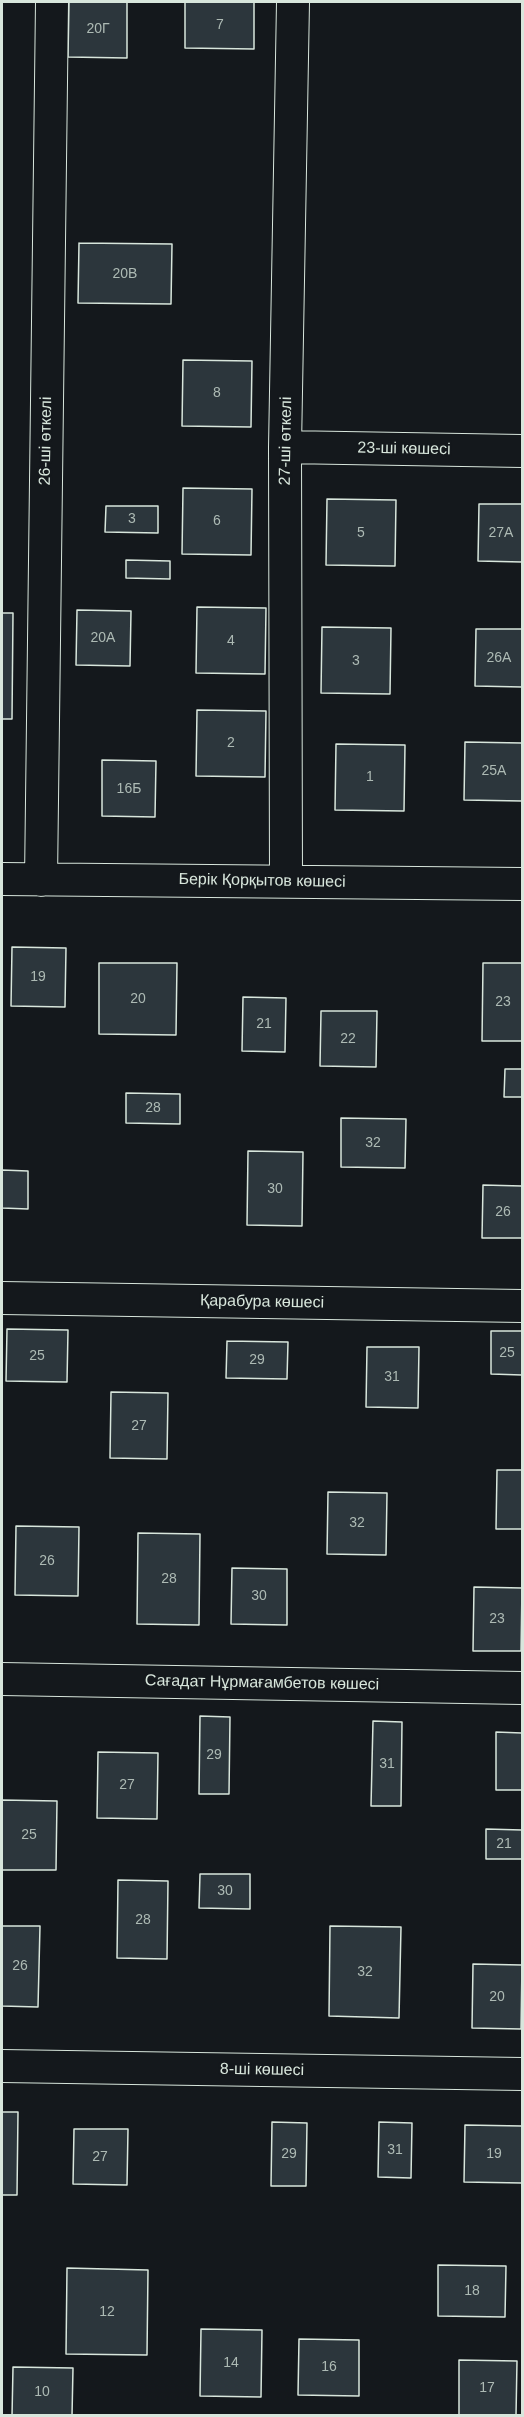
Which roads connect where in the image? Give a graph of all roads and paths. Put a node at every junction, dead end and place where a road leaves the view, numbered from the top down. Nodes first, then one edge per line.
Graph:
1 (52, 2) edge
2 (293, 2) edge
3 (285, 447) junction
4 (522, 451) edge
5 (2, 879) edge
6 (41, 880) junction
7 (286, 881) junction
8 (522, 884) edge
9 (2, 1298) edge
10 (522, 1306) edge
11 (2, 1679) edge
12 (522, 1688) edge
13 (2, 2066) edge
14 (522, 2073) edge

1 - 6 street, 26-ші өткелі
2 - 3 street, 27-ші өткелі
3 - 4 street, 23-шi көшесi
3 - 7 street, 27-ші өткелі
5 - 6 street, Берік Қорқытов көшесі
6 - 7 street, Берік Қорқытов көшесі
7 - 8 street, Берік Қорқытов көшесі
9 - 10 street, Қарабура көшесі
11 - 12 street, Сағадат Нұрмағамбетов көшесі
13 - 14 street, 8-шi көшесi

